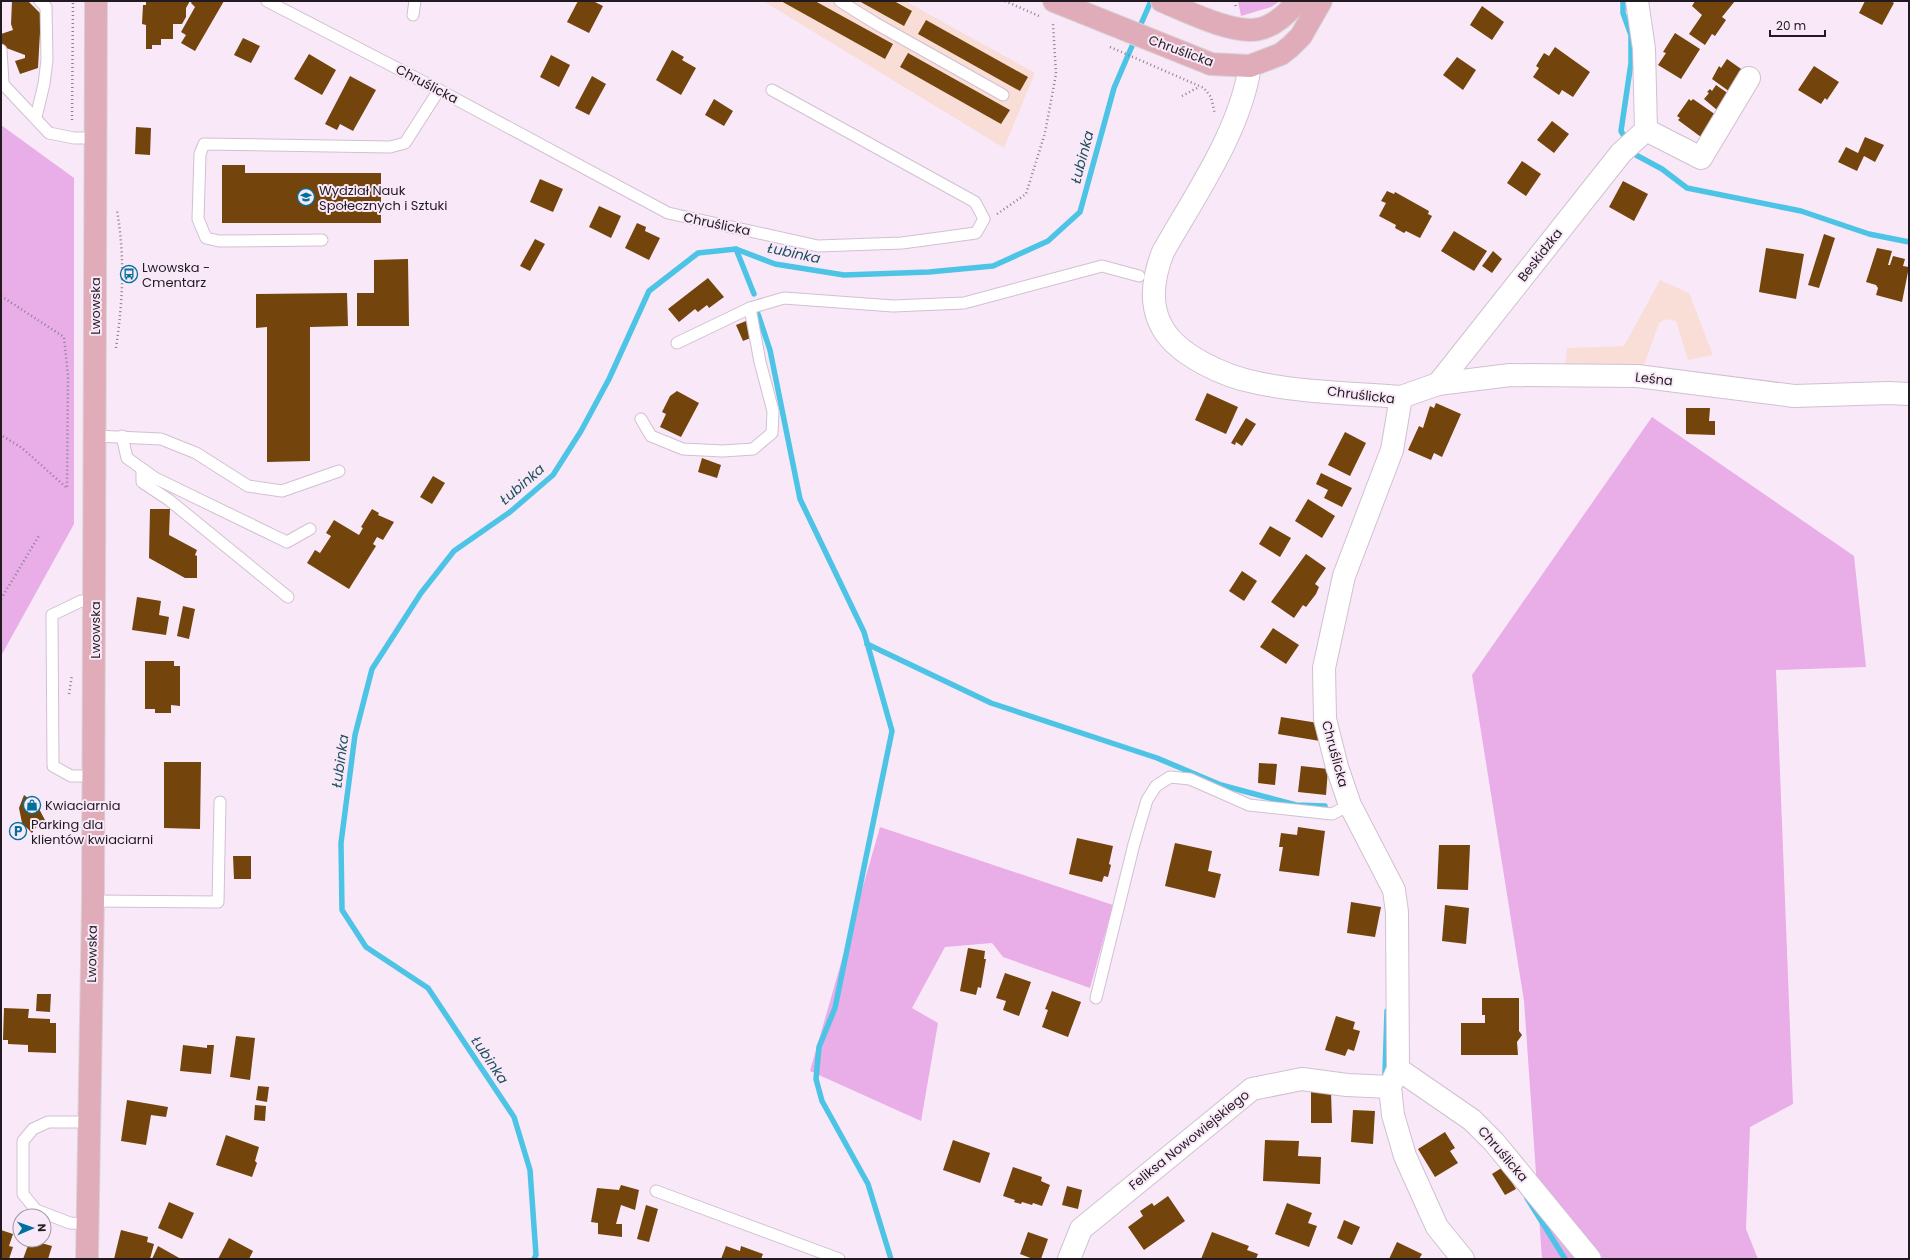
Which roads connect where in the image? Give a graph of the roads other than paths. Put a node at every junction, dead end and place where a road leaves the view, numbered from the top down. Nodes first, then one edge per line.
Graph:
1 (40, 1) edge
2 (96, 1) edge
3 (266, 1) edge
4 (415, 1) edge
5 (840, 1) edge
6 (1162, 1) edge
7 (1298, 1) edge
8 (1321, 1) edge
9 (1637, 1) edge
10 (1052, 13) edge
11 (413, 15) dead end
12 (1259, 29) junction
13 (1, 50) edge
14 (1250, 66) junction
15 (1749, 78) dead end
16 (2, 82) edge
17 (439, 90) junction
18 (772, 90) dead end
19 (1003, 95) dead end
20 (36, 118) junction
21 (1641, 134) junction
22 (95, 138) junction
23 (322, 240) dead end
24 (1139, 276) dead end
25 (750, 308) junction
26 (677, 343) dead end
27 (1438, 384) junction
28 (1909, 394) edge
29 (1401, 397) junction
30 (640, 419) dead end
31 (95, 436) junction
32 (122, 436) junction
33 (142, 469) junction
34 (339, 471) dead end
35 (310, 529) dead end
36 (288, 597) dead end
37 (95, 602) junction
38 (94, 776) junction
39 (220, 802) dead end
40 (1350, 805) junction
41 (93, 901) junction
42 (1096, 998) dead end
43 (1394, 1078) junction
44 (90, 1122) junction
45 (656, 1191) dead end
46 (88, 1224) junction
47 (87, 1259) edge
48 (839, 1259) edge
49 (1069, 1259) edge
50 (1463, 1259) edge
51 (1590, 1259) edge

1 - 20 lane
2 - 22 main road, Lwowska
3 - 17 lane, Chruślicka
4 - 11 lane
5 - 19 lane
6 - 12 main road
7 - 12 main road
8 - 14 main road
9 - 21 street
10 - 14 main road, Chruślicka
12 - 14 main road
13 - 16 lane
14 - 29 street, Chruślicka
15 - 21 street
16 - 20 lane
17 - 18 lane, Chruślicka
17 - 23 lane
20 - 22 lane
21 - 27 street, Beskidzka
22 - 31 main road, Lwowska
24 - 25 lane
25 - 26 lane
25 - 30 lane
27 - 28 street, Leśna
27 - 29 street, Leśna
29 - 40 street, Chruślicka
31 - 32 lane
31 - 37 main road, Lwowska
32 - 33 lane
32 - 34 lane
33 - 35 lane
33 - 36 lane
37 - 38 main road, Lwowska
37 - 38 lane
38 - 41 main road, Lwowska
39 - 41 lane
40 - 42 lane
40 - 43 street, Chruślicka
41 - 44 main road, Lwowska
43 - 49 street, Feliksa Nowowiejskiego
43 - 50 street, Chruślicka
43 - 51 street, Chruślicka
44 - 46 main road, Lwowska
44 - 46 lane
45 - 48 lane
46 - 47 main road, Lwowska

